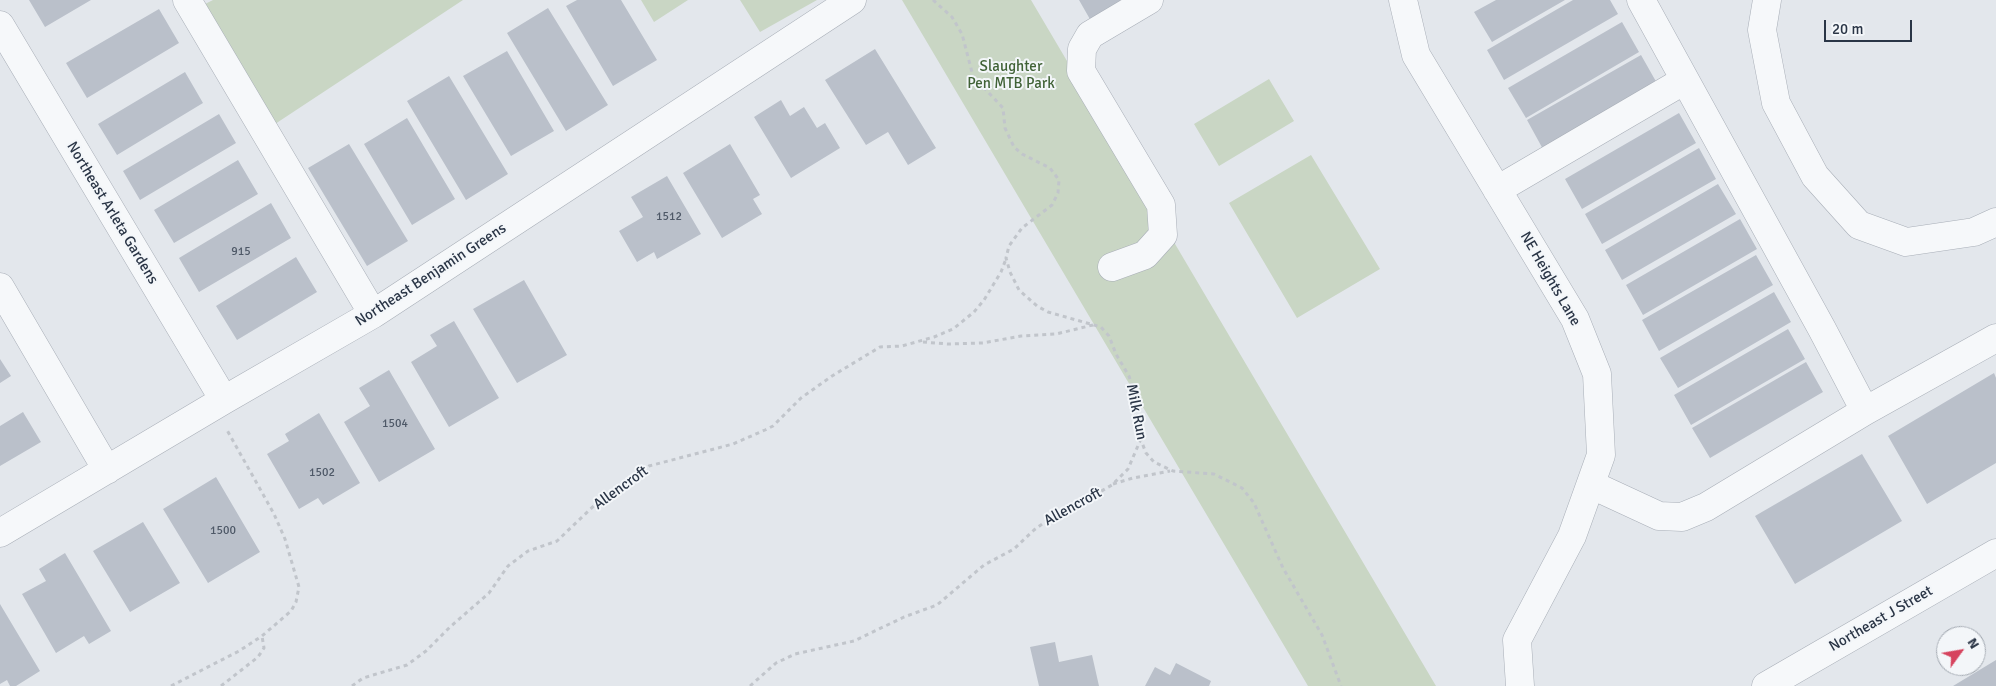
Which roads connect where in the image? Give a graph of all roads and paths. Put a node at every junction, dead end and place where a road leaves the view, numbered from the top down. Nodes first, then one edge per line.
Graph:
1 (187, 0) edge
2 (852, 0) edge
3 (933, 0) edge
4 (1149, 0) edge
5 (1403, 0) edge
6 (1641, 0) edge
7 (1767, 0) edge
8 (0, 26) edge
9 (1685, 80) junction
10 (1497, 190) junction
11 (1996, 222) edge
12 (1006, 258) junction
13 (1112, 266) dead end
14 (0, 287) edge
15 (373, 314) junction
16 (1094, 324) junction
17 (1996, 338) edge
18 (920, 342) junction
19 (1865, 411) junction
20 (224, 413) junction
21 (1140, 440) junction
22 (107, 470) junction
23 (1171, 471) junction
24 (1112, 485) junction
25 (1592, 485) junction
26 (0, 533) edge
27 (1996, 553) edge
28 (262, 636) junction
29 (171, 686) edge
30 (221, 686) edge
31 (352, 686) edge
32 (750, 686) edge
33 (1341, 686) edge
34 (1520, 686) edge
35 (1766, 686) edge

1 - 15 street
2 - 15 street, Northeast Benjamin Greens
3 - 12 path
4 - 13 street
5 - 10 street, NE Heights Lane
6 - 9 street
7 - 11 street
8 - 20 street, Northeast Arleta Gardens
9 - 10 street
9 - 19 street
10 - 25 street, NE Heights Lane
12 - 16 path
12 - 18 path, Allencroft
14 - 22 street
15 - 20 street, Northeast Benjamin Greens
16 - 18 path, Allencroft
16 - 21 path, Milk Run
17 - 19 street
18 - 31 path, Allencroft
19 - 25 street
20 - 22 street, Northeast Benjamin Greens
20 - 28 path
21 - 23 path, Milk Run
21 - 24 path, Allencroft
22 - 26 street, Northeast Benjamin Greens
23 - 24 path, Allencroft
23 - 33 path, Milk Run
24 - 32 path, Allencroft
25 - 34 street, NE Heights Lane
27 - 35 street, Northeast J Street
28 - 29 path
28 - 30 path

